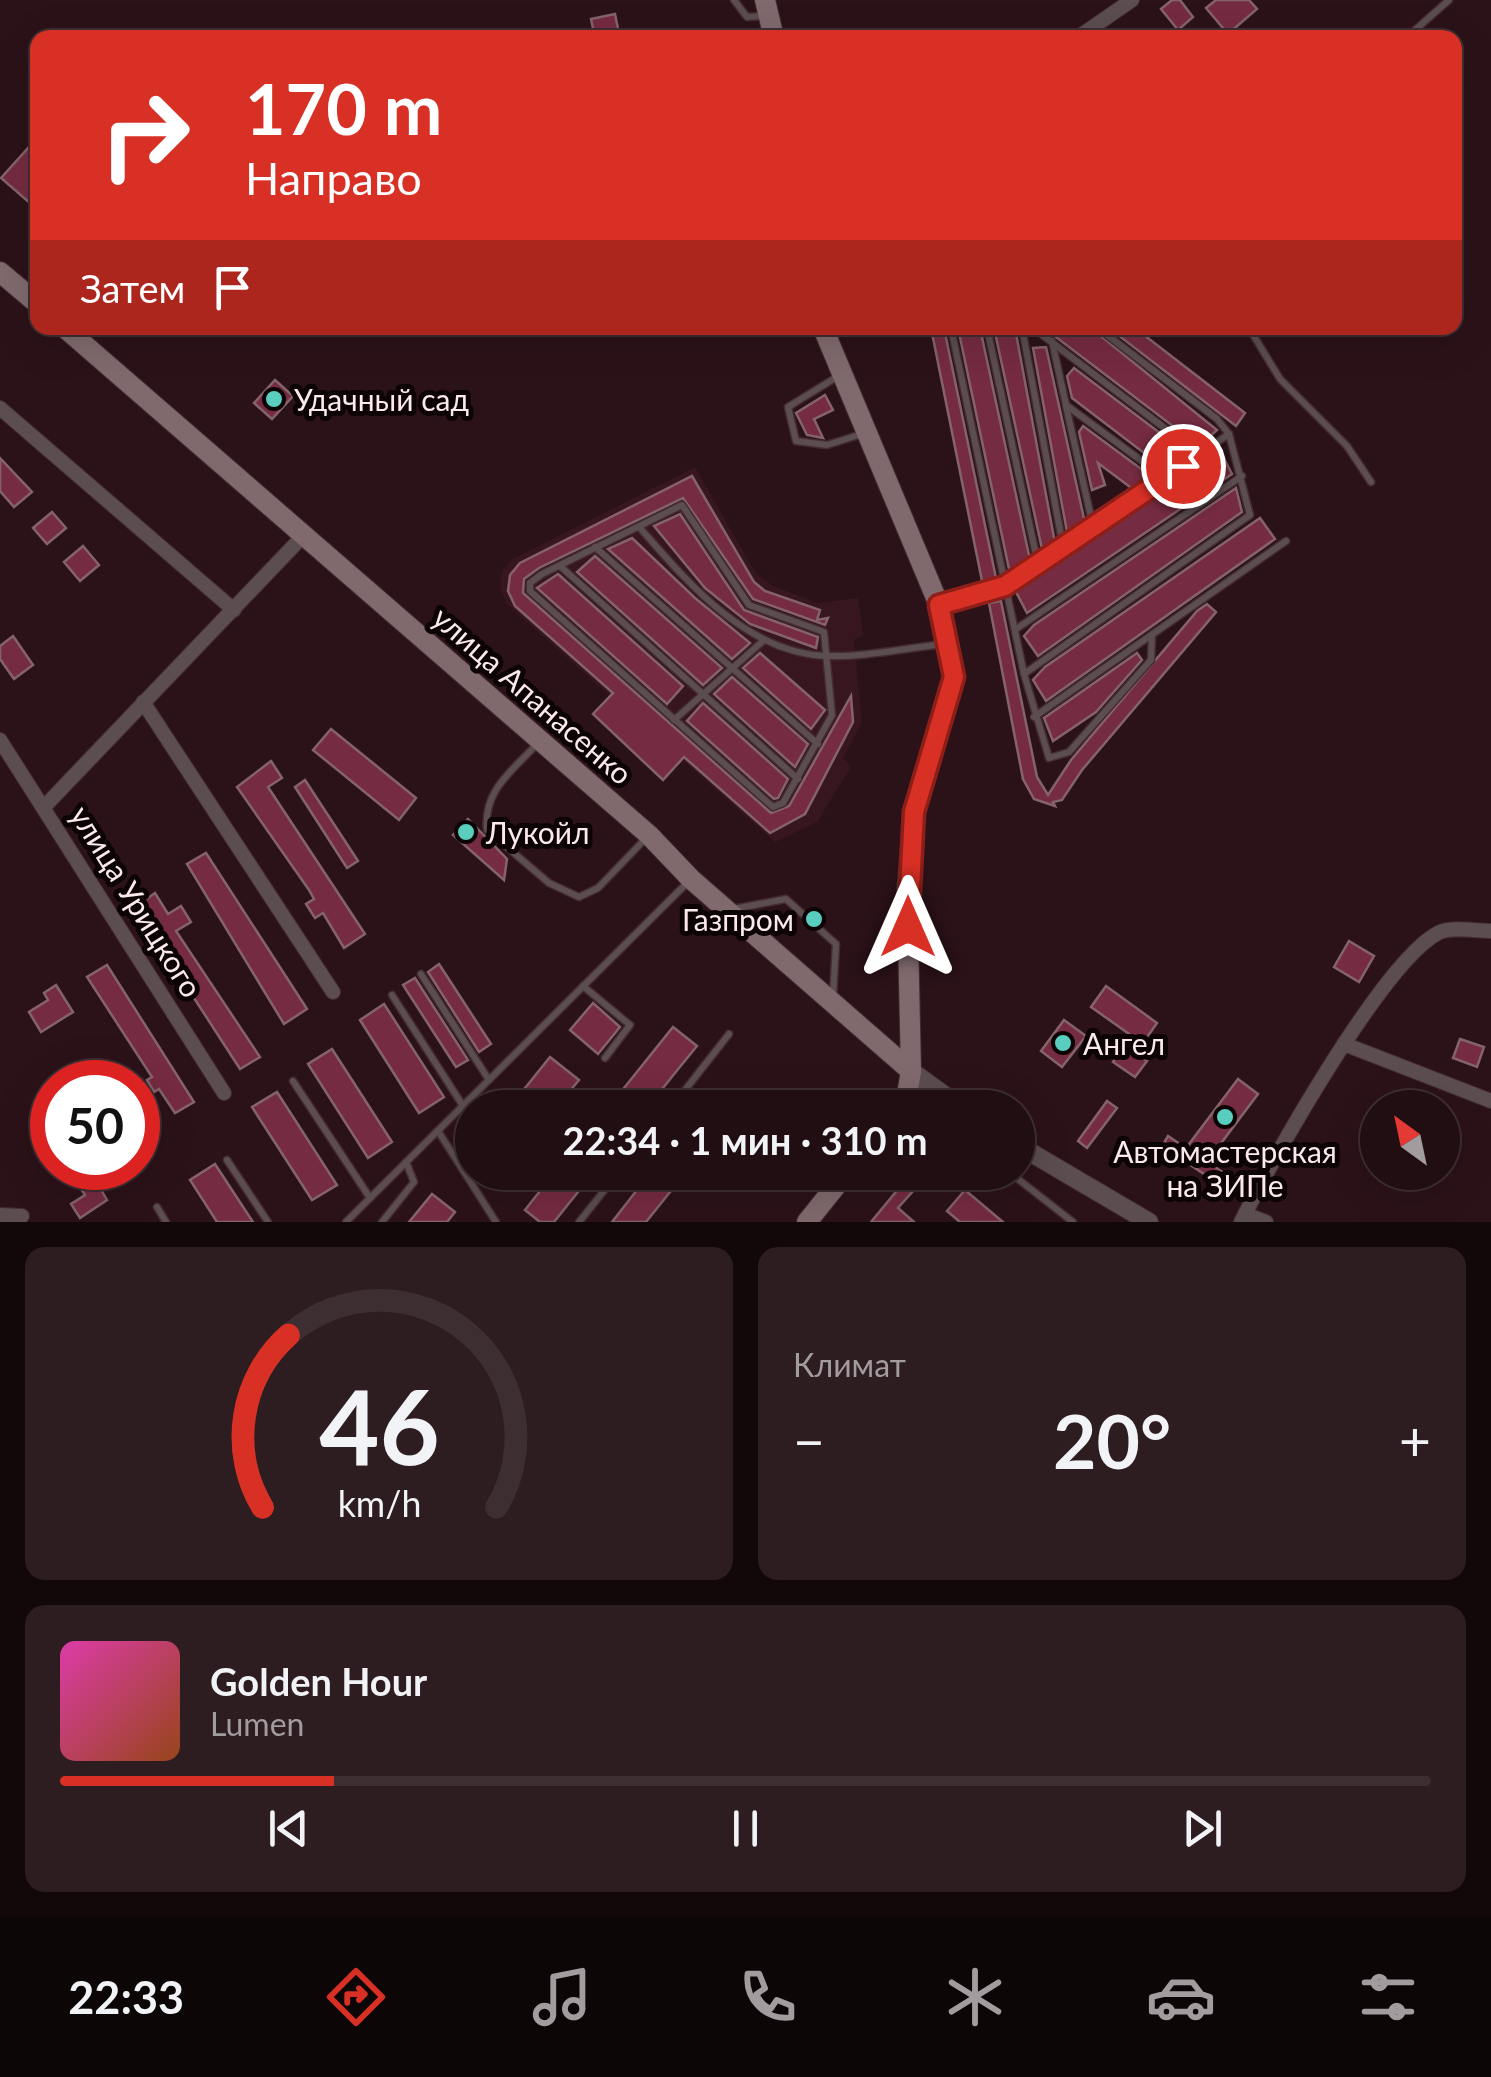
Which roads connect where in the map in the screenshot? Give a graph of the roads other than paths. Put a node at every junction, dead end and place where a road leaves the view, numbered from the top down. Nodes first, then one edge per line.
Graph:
1 (734, 0) edge
2 (1449, 0) edge
3 (1128, 1) edge
4 (767, 8) edge
5 (1088, 30) edge
6 (1415, 30) edge
7 (0, 272) edge
8 (30, 297) edge
9 (73, 335) edge
10 (826, 335) edge
11 (952, 335) edge
12 (989, 335) edge
13 (1023, 335) edge
14 (1044, 335) edge
15 (1107, 335) edge
16 (1253, 335) edge
17 (1052, 341) junction
18 (841, 375) junction
19 (1066, 405) junction
20 (0, 408) edge
21 (868, 432) junction
22 (1229, 434) junction
23 (1200, 455) junction
24 (1242, 476) junction
25 (1165, 478) junction
26 (1372, 482) dead end
27 (1093, 526) junction
28 (641, 529) junction
29 (304, 535) junction
30 (1286, 541) dead end
31 (1063, 546) junction
32 (595, 547) junction
33 (1038, 564) junction
34 (560, 566) junction
35 (1005, 586) junction
36 (939, 605) junction
37 (234, 610) junction
38 (1016, 628) junction
39 (1152, 635) junction
40 (764, 640) junction
41 (950, 644) junction
42 (826, 656) junction
43 (733, 672) junction
44 (1024, 674) junction
45 (702, 696) junction
46 (143, 702) junction
47 (1034, 717) junction
48 (674, 720) junction
49 (0, 740) edge
50 (541, 741) junction
51 (818, 744) junction
52 (798, 779) junction
53 (45, 806) junction
54 (649, 835) junction
55 (691, 879) junction
56 (726, 910) junction
57 (1491, 931) edge
58 (421, 974) dead end
59 (584, 986) junction
60 (333, 992) dead end
61 (392, 995) dead end
62 (833, 1002) junction
63 (729, 1034) dead end
64 (1344, 1044) junction
65 (604, 1058) dead end
66 (911, 1071) junction
67 (489, 1080) junction
68 (293, 1081) dead end
69 (479, 1090) edge
70 (685, 1090) edge
71 (910, 1090) edge
72 (937, 1090) edge
73 (224, 1093) dead end
74 (455, 1093) edge
75 (1491, 1101) edge
76 (455, 1114) edge
77 (438, 1131) junction
78 (1035, 1154) edge
79 (228, 1160) dead end
80 (406, 1162) junction
81 (605, 1190) edge
82 (833, 1190) edge
83 (1032, 1190) edge
84 (370, 1198) junction
85 (157, 1207) dead end
86 (0, 1216) edge
87 (22, 1216) dead end
88 (1243, 1218) edge
89 (166, 1222) edge
90 (268, 1222) edge
91 (346, 1222) edge
92 (382, 1222) edge
93 (496, 1222) edge
94 (579, 1222) edge
95 (807, 1222) edge
96 (1074, 1222) edge
97 (1148, 1222) edge
98 (1266, 1222) edge

1 - 4 lane
2 - 6 lane
3 - 5 street
7 - 8 main road
9 - 29 main road, улица Апанасенко
10 - 18 main road
11 - 35 lane
12 - 33 lane
13 - 31 lane
14 - 17 lane
15 - 22 lane
16 - 26 lane
17 - 19 lane
17 - 23 lane
18 - 21 main road
18 - 21 lane
19 - 25 lane
19 - 27 lane
20 - 37 street
21 - 36 main road
22 - 23 lane
22 - 24 lane
23 - 25 lane
24 - 38 lane
24 - 44 lane
25 - 27 lane
27 - 31 lane
28 - 32 lane
28 - 40 lane
28 - 42 lane
29 - 37 street
29 - 50 main road, улица Апанасенко
30 - 39 lane
31 - 33 lane
32 - 34 lane
32 - 43 lane
33 - 35 lane
34 - 45 lane
34 - 48 lane
35 - 36 lane
35 - 38 lane
36 - 41 main road
37 - 46 street
38 - 44 lane
39 - 47 lane
39 - 47 lane
40 - 42 lane
40 - 43 lane
41 - 42 lane
41 - 66 main road
42 - 51 lane
43 - 45 lane
43 - 51 lane
44 - 47 lane
45 - 48 lane
45 - 52 lane
46 - 53 street
46 - 60 street
48 - 52 lane
49 - 53 street, улица Урицкого
50 - 54 main road, улица Апанасенко
50 - 54 lane
51 - 52 lane
53 - 73 street, улица Урицкого
54 - 55 main road, улица Апанасенко
55 - 56 main road, улица Апанасенко
55 - 59 lane
56 - 62 main road, улица Апанасенко
56 - 62 lane
57 - 64 street
58 - 67 lane
59 - 65 lane
59 - 67 lane
61 - 74 lane
62 - 66 main road, улица Апанасенко
63 - 70 lane
64 - 75 street
64 - 88 street
66 - 71 main road
66 - 72 street, улица Апанасенко
67 - 69 lane
68 - 84 lane
76 - 77 lane
77 - 80 lane
77 - 93 lane
78 - 97 street
79 - 90 lane
80 - 84 lane
80 - 92 lane
81 - 94 lane
82 - 95 main road
83 - 96 lane
84 - 91 lane
85 - 89 lane
86 - 87 street
88 - 98 street

